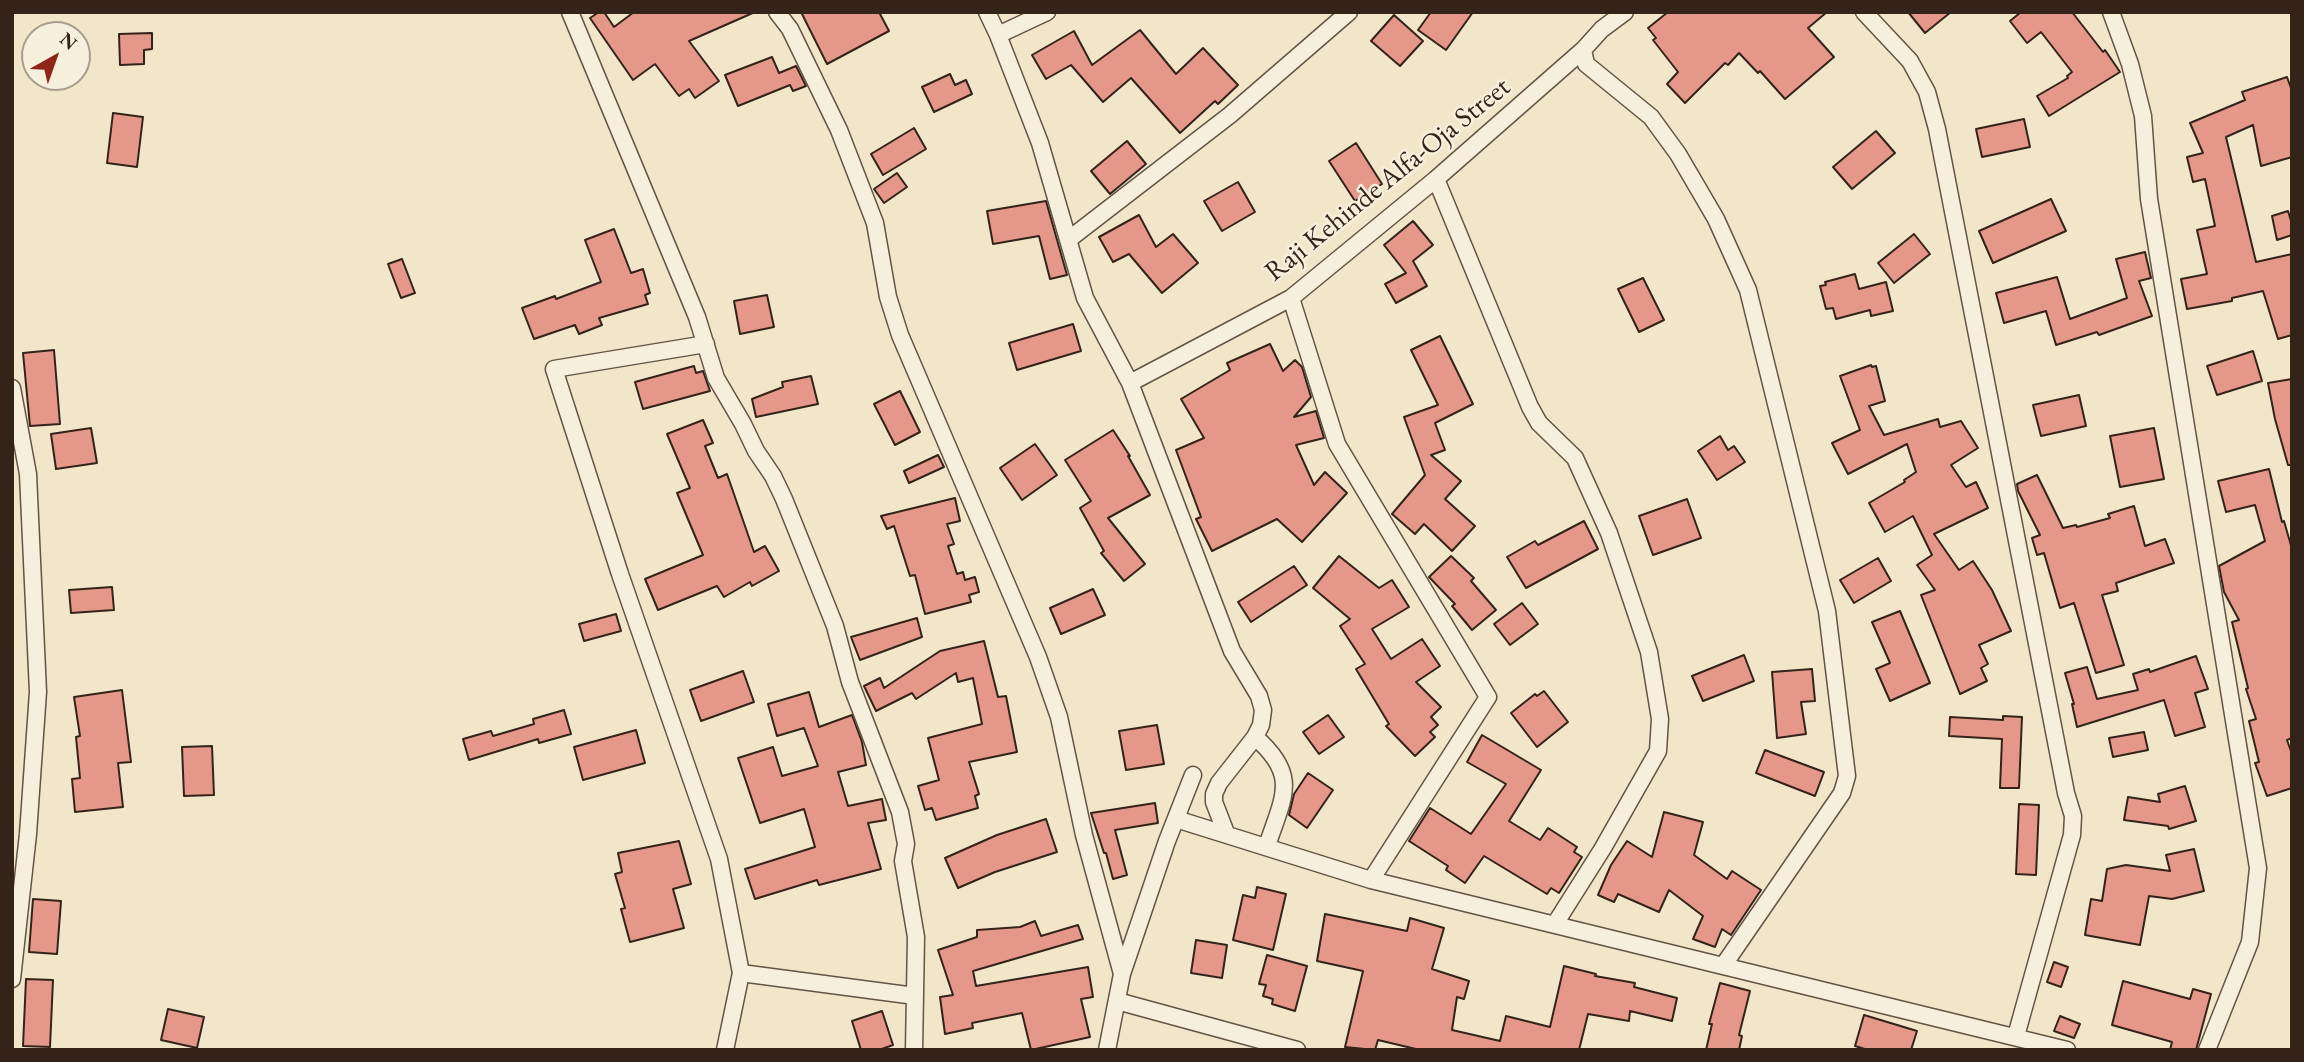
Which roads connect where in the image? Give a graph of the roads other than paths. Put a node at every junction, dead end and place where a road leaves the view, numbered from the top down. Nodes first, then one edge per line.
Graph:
1 (570, 12) edge
2 (777, 12) edge
3 (987, 12) edge
4 (1047, 12) edge
5 (1349, 12) edge
6 (1625, 12) edge
7 (1864, 12) edge
8 (2111, 12) edge
9 (998, 35) junction
10 (1583, 50) junction
11 (1436, 179) junction
12 (1068, 240) junction
13 (1291, 298) junction
14 (706, 344) junction
15 (1130, 383) junction
16 (12, 388) edge
17 (1255, 737) junction
18 (1193, 775) dead end
19 (1176, 819) junction
20 (1226, 833) junction
21 (1267, 846) junction
22 (1371, 880) junction
23 (1555, 924) junction
24 (1723, 966) junction
25 (741, 973) junction
26 (1122, 974) junction
27 (12, 979) edge
28 (915, 996) junction
29 (1117, 1001) junction
30 (2016, 1036) junction
31 (725, 1050) edge
32 (914, 1050) edge
33 (1107, 1050) edge
34 (1297, 1050) edge
35 (2067, 1050) edge
36 (2207, 1050) edge

1 - 14 street
2 - 26 street
3 - 9 street
4 - 9 street
5 - 12 street
6 - 10 street, Raji Kehinde Alfa-Oja Street
7 - 30 street
8 - 36 street
9 - 12 street
10 - 11 street, Raji Kehinde Alfa-Oja Street
10 - 24 street
11 - 13 street, Raji Kehinde Alfa-Oja Street
11 - 23 street
12 - 15 street
13 - 15 street, Raji Kehinde Alfa-Oja Street
13 - 22 street
14 - 25 street
14 - 28 street
15 - 17 street
16 - 27 street
17 - 20 street
17 - 21 street
18 - 19 street
19 - 20 street
19 - 26 street
20 - 21 street
21 - 22 street
22 - 23 street
23 - 24 street
24 - 30 street
25 - 28 street
25 - 31 street
26 - 29 street
28 - 32 street
29 - 33 street
29 - 34 street
30 - 35 street

